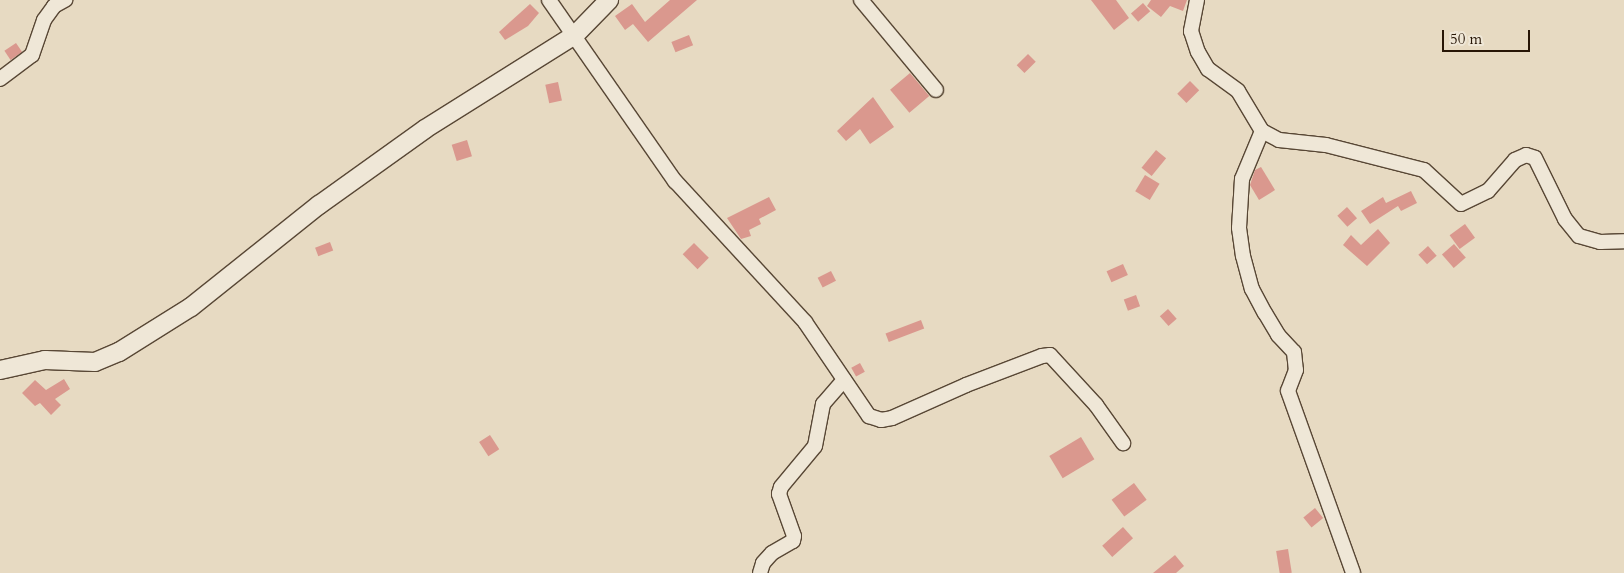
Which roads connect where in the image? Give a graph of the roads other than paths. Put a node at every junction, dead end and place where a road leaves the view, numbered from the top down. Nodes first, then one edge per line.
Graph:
1 (65, 0) edge
2 (549, 0) edge
3 (609, 0) edge
4 (861, 0) edge
5 (1197, 0) edge
6 (575, 35) junction
7 (0, 79) edge
8 (936, 90) dead end
9 (1262, 131) junction
10 (1624, 241) edge
11 (0, 370) edge
12 (844, 380) junction
13 (1123, 443) dead end
14 (760, 573) edge
15 (1353, 573) edge

1 - 7 street
2 - 6 street
3 - 6 street
4 - 8 street
5 - 9 street
6 - 11 street
6 - 12 street
9 - 10 street
9 - 15 street
12 - 13 street
12 - 14 street

